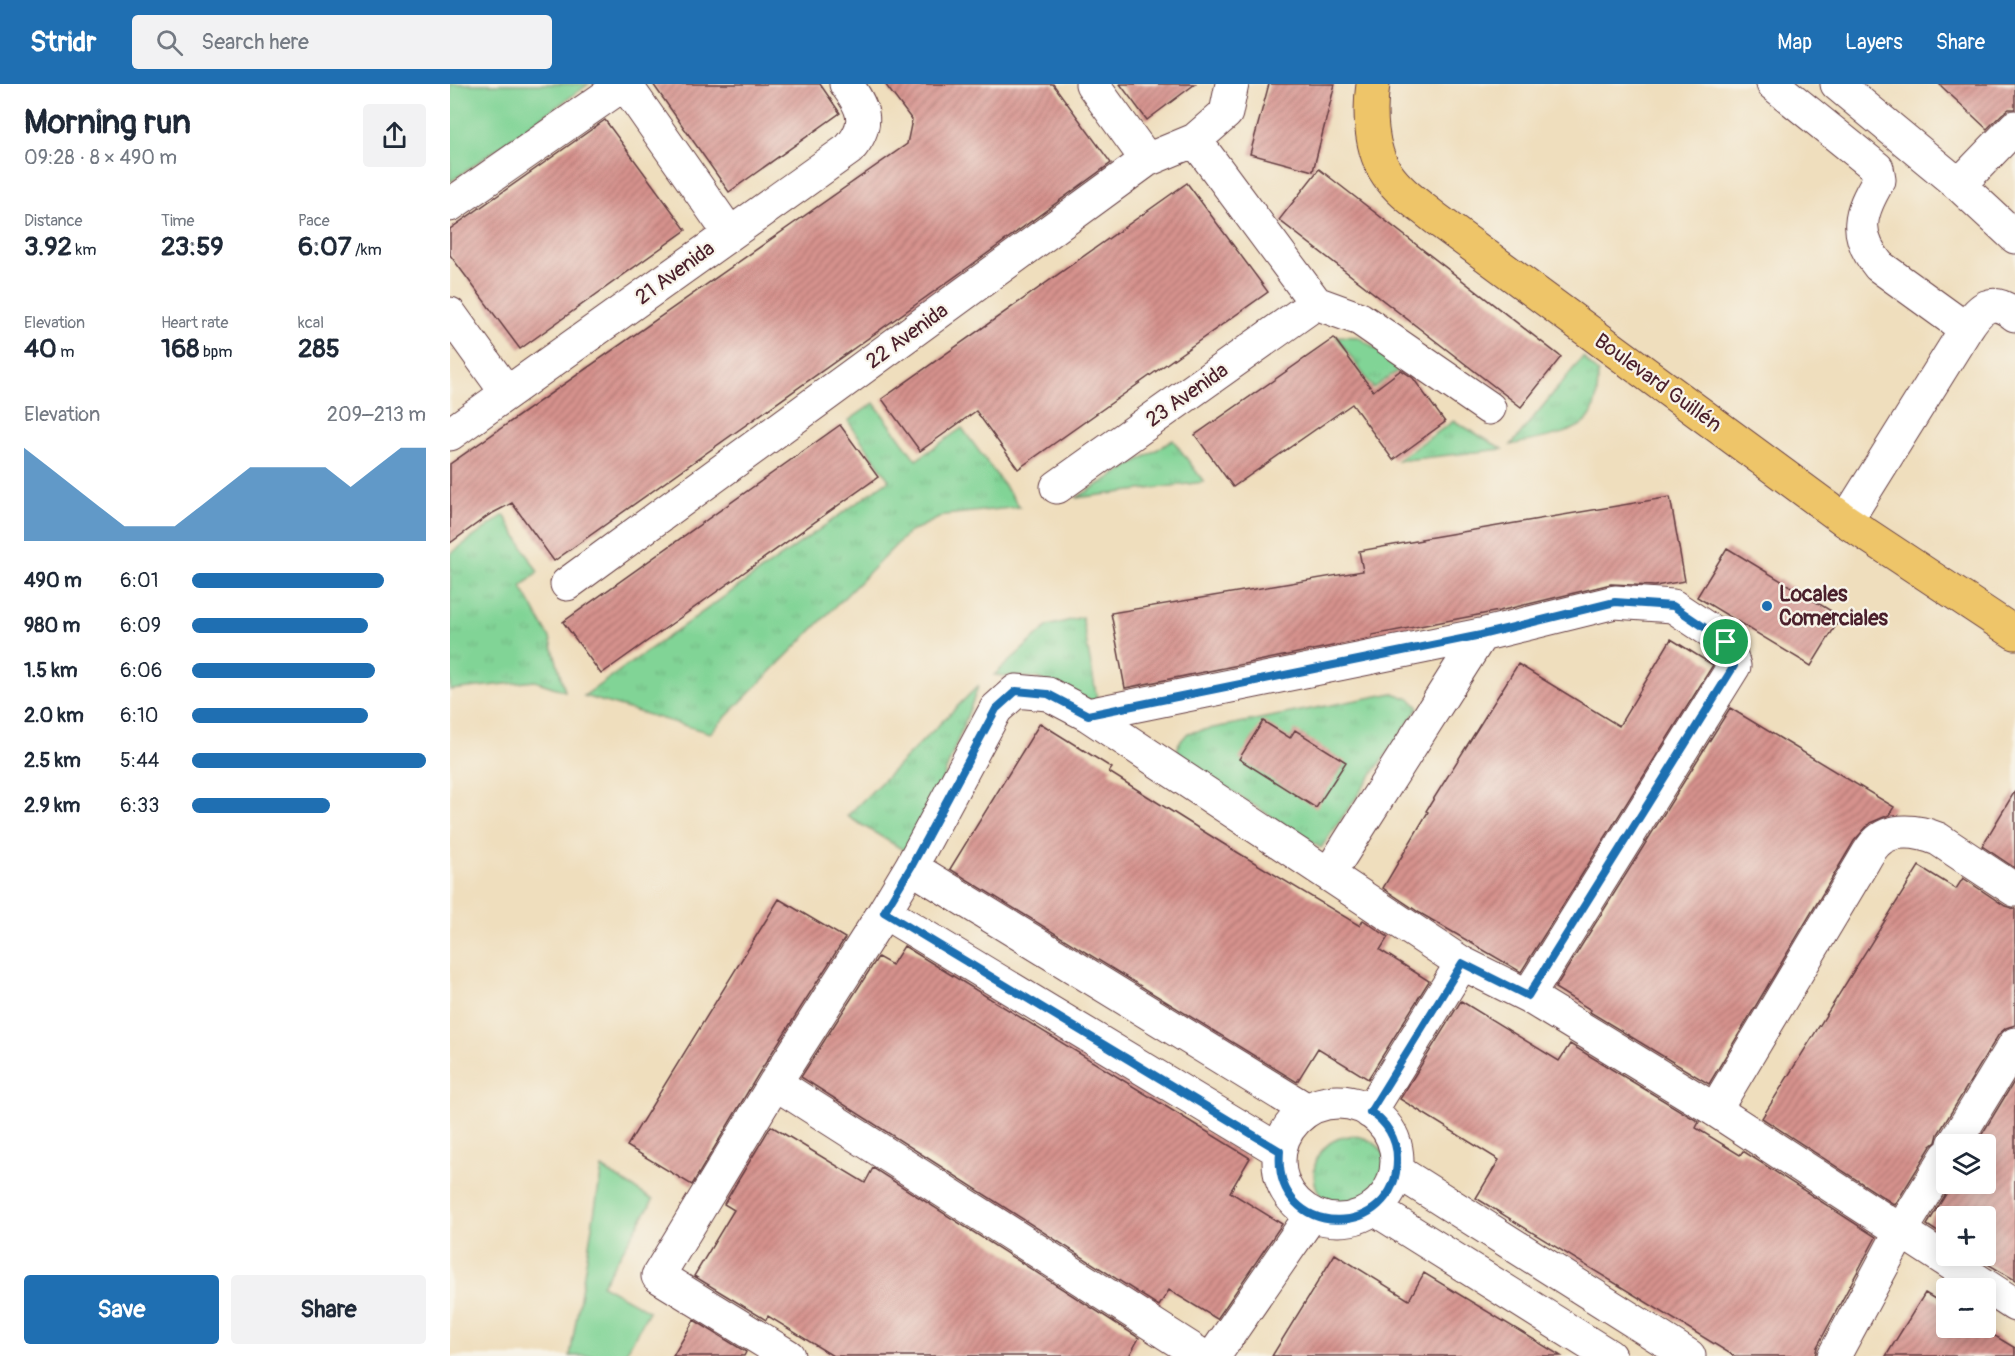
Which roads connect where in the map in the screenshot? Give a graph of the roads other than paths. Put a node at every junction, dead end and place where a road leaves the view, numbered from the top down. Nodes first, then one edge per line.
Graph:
1 (624, 84) edge
2 (1092, 84) edge
3 (1232, 84) edge
4 (1373, 84) edge
5 (1773, 84) edge
6 (1837, 84) edge
7 (849, 88) edge
8 (2015, 127) edge
9 (1195, 141) junction
10 (1147, 160) junction
11 (1959, 185) junction
12 (450, 205) edge
13 (730, 234) junction
14 (2015, 237) edge
15 (1316, 303) junction
16 (450, 314) edge
17 (2015, 315) edge
18 (1966, 329) junction
19 (507, 393) junction
20 (1490, 408) dead end
21 (450, 434) edge
22 (1058, 487) dead end
23 (1846, 521) junction
24 (567, 584) dead end
25 (2015, 633) edge
26 (1481, 635) junction
27 (1088, 715) junction
28 (911, 867) junction
29 (1329, 874) junction
30 (2015, 890) edge
31 (884, 912) junction
32 (1462, 963) junction
33 (1528, 996) junction
34 (2015, 1044) edge
35 (775, 1083) junction
36 (1307, 1110) junction
37 (1715, 1110) junction
38 (1370, 1112) junction
39 (1960, 1134) edge
40 (1280, 1151) junction
41 (1397, 1170) junction
42 (1936, 1174) edge
43 (1373, 1208) junction
44 (1312, 1214) junction
45 (1901, 1231) junction
46 (2015, 1305) edge
47 (788, 1356) edge
48 (1202, 1356) edge
49 (1214, 1356) edge
50 (1609, 1356) edge
51 (1689, 1356) edge
52 (1834, 1356) edge

1 - 12 street
1 - 13 street
2 - 10 street
3 - 9 street, 22 Avenida
4 - 23 main road, Boulevard Guillén
5 - 18 street
6 - 11 street
7 - 13 street, 21 Avenida
8 - 11 street
9 - 10 street, 22 Avenida
9 - 15 street
10 - 24 street, 22 Avenida
11 - 14 street
13 - 19 street, 21 Avenida
15 - 20 street
15 - 22 street, 23 Avenida
16 - 19 street
17 - 18 street
18 - 23 street
19 - 21 street, 21 Avenida
23 - 25 main road, Boulevard Guillén
26 - 27 street
26 - 29 street
26 - 33 street
27 - 28 street
27 - 29 street
28 - 31 street
28 - 36 street
29 - 32 street
30 - 37 street
31 - 35 street
31 - 40 street
32 - 33 street
32 - 38 street
33 - 37 street
34 - 39 street
35 - 47 street
35 - 48 street
36 - 38 street
36 - 40 street
37 - 45 street
38 - 41 street
40 - 44 street
41 - 43 street
41 - 51 street
42 - 45 street
43 - 44 street
43 - 50 street
44 - 49 street
45 - 46 street
45 - 52 street

